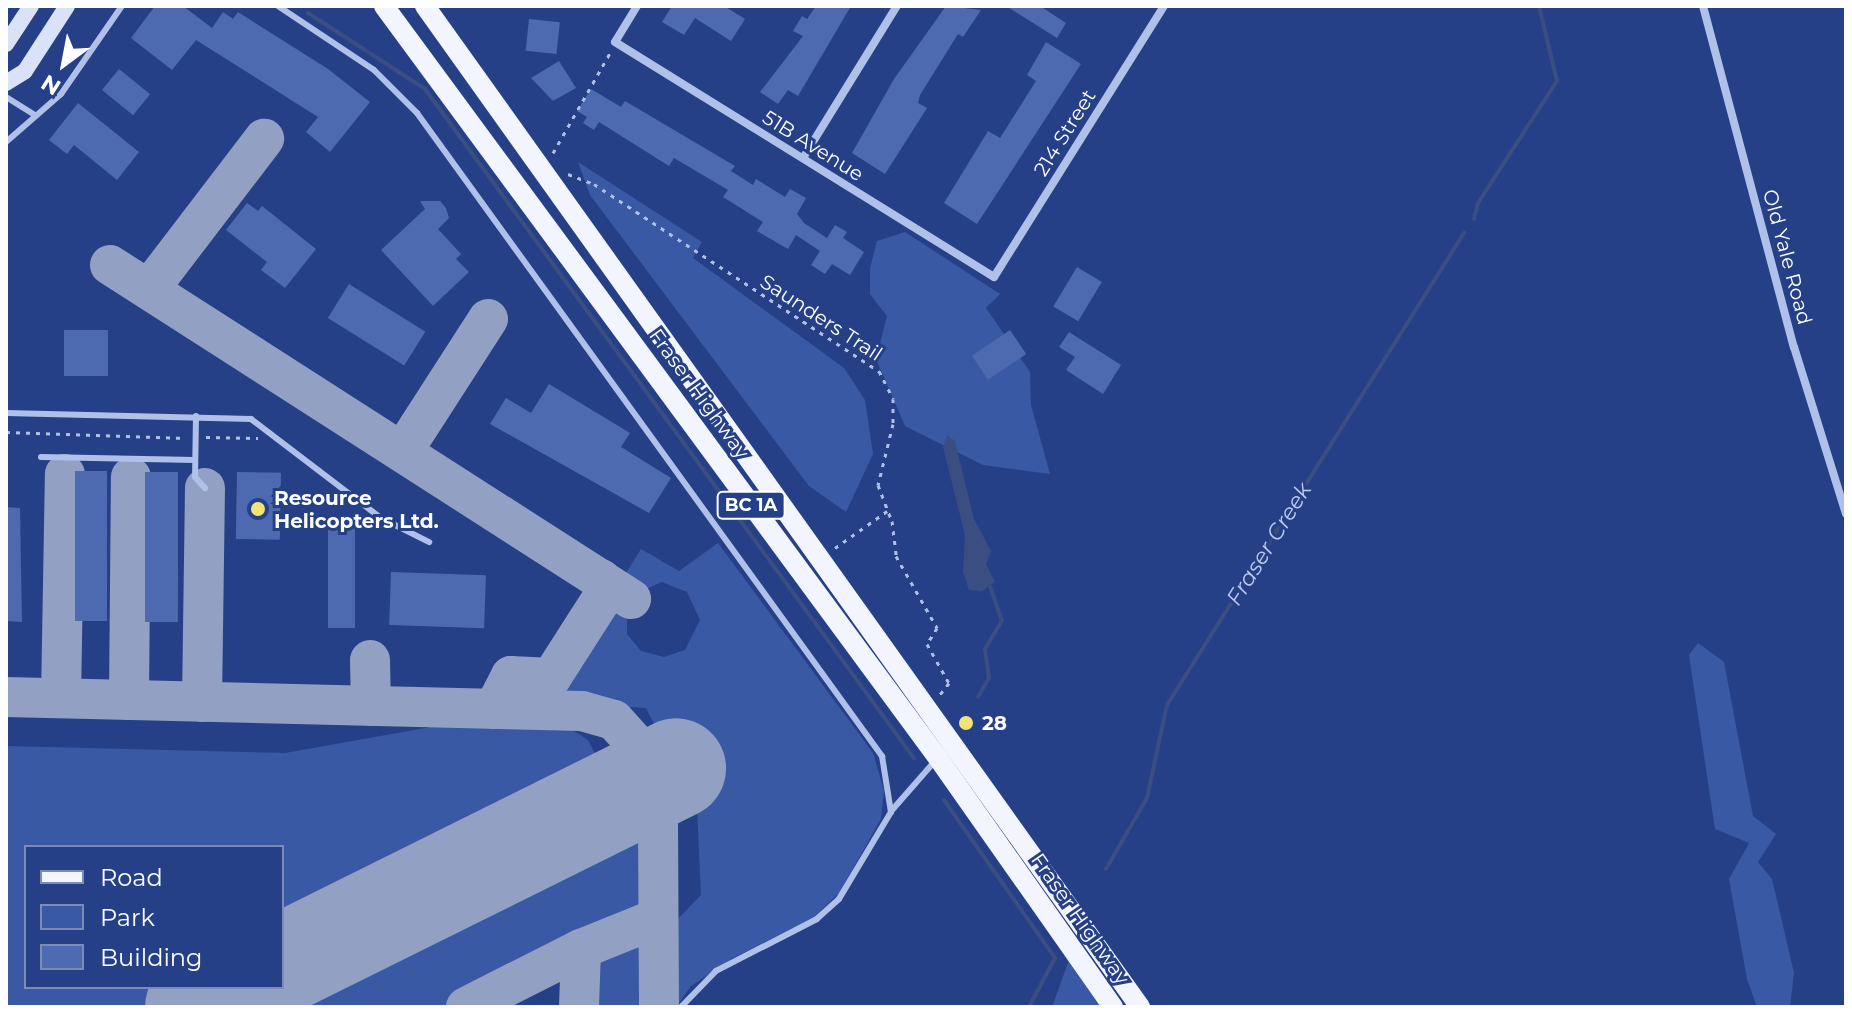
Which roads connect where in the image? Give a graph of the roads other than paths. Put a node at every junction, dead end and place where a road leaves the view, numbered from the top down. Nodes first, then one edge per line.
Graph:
1 (31, 6) edge
2 (67, 6) edge
3 (122, 6) edge
4 (278, 6) edge
5 (384, 6) edge
6 (425, 6) edge
7 (637, 6) edge
8 (897, 6) edge
9 (1164, 6) edge
10 (1703, 6) edge
11 (6, 44) edge
12 (6, 83) edge
13 (6, 97) edge
14 (35, 115) junction
15 (6, 142) edge
16 (803, 158) junction
17 (994, 277) joint
18 (6, 413) edge
19 (196, 416) junction
20 (41, 457) dead end
21 (195, 460) junction
22 (205, 488) dead end
23 (1846, 514) edge
24 (429, 542) dead end
25 (938, 758) junction
26 (891, 812) junction
27 (681, 1007) edge
28 (1113, 1007) edge
29 (1140, 1007) edge

1 - 11 main road
2 - 12 main road
3 - 14 lane
4 - 26 lane
5 - 25 main road, Fraser Highway / BC 1A
6 - 29 main road, Fraser Highway / BC 1A
7 - 16 street, 51B Avenue
8 - 16 street
9 - 17 street, 214 Street
10 - 23 street, Old Yale Road
13 - 14 lane
14 - 15 lane
16 - 17 street, 51B Avenue
18 - 19 lane
19 - 21 lane
19 - 24 lane
20 - 21 lane
21 - 22 lane
25 - 26 lane
25 - 28 main road, Fraser Highway / BC 1A
26 - 27 lane

